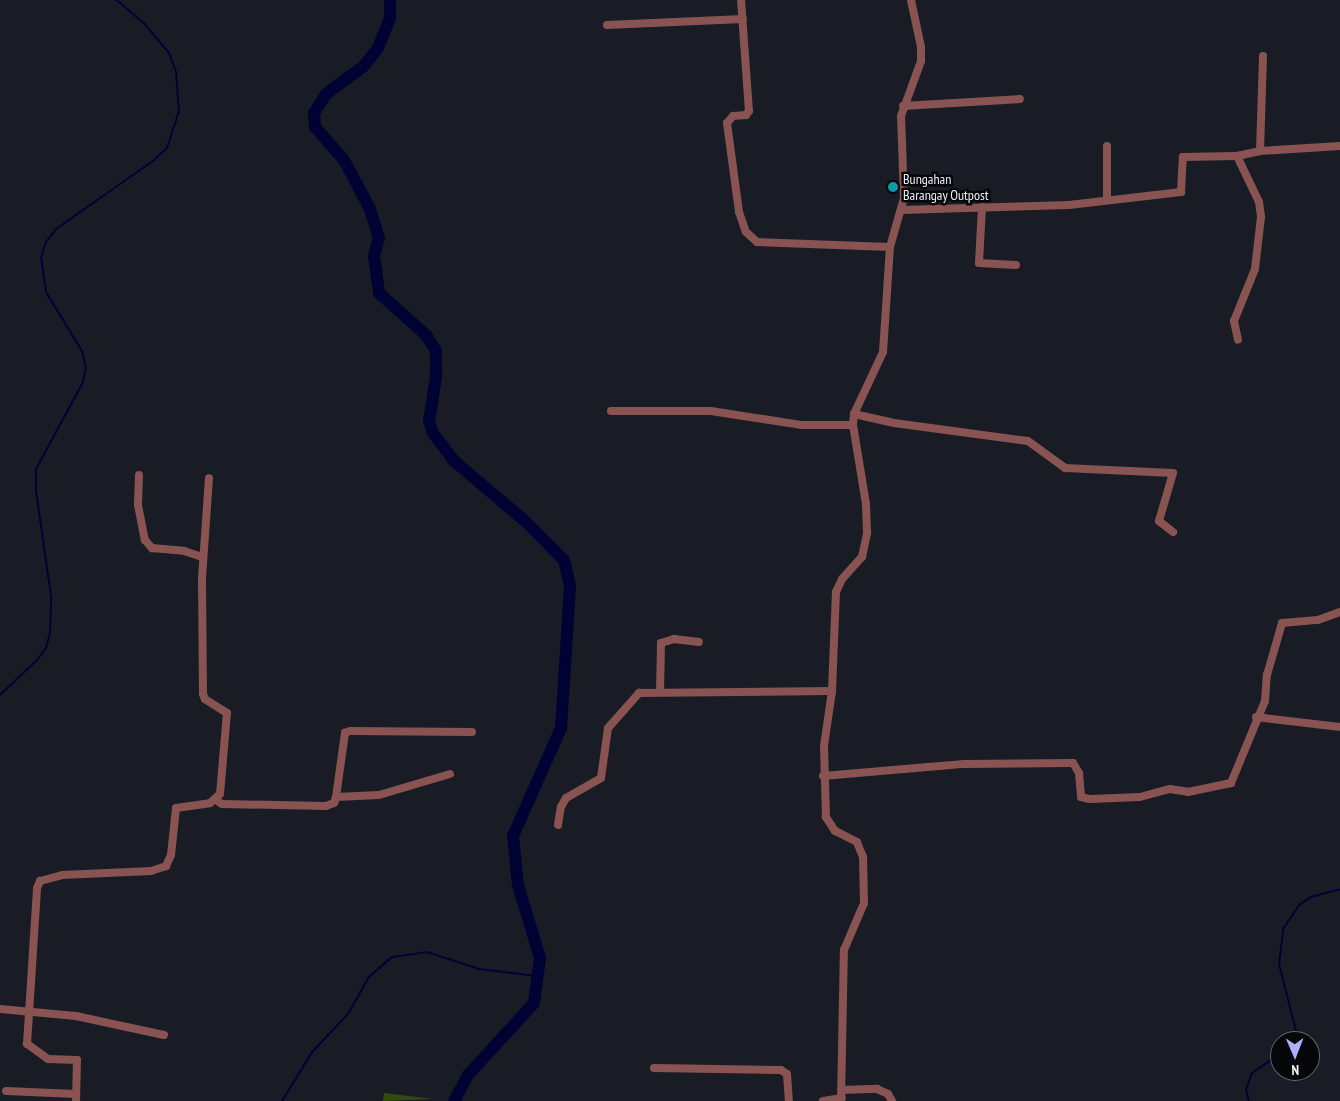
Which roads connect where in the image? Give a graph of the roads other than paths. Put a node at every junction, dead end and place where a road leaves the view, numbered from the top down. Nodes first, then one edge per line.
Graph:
1 (741, 0) edge
2 (911, 0) edge
3 (743, 19) junction
4 (607, 25) dead end
5 (1263, 56) dead end
6 (1020, 99) dead end
7 (903, 106) junction
8 (1107, 146) dead end
9 (1340, 146) edge
10 (1260, 151) junction
11 (1237, 156) junction
12 (1107, 199) junction
13 (982, 207) junction
14 (901, 210) junction
15 (890, 247) junction
16 (1016, 265) dead end
17 (1238, 340) dead end
18 (611, 411) dead end
19 (854, 414) junction
20 (853, 426) junction
21 (139, 475) dead end
22 (209, 478) dead end
23 (1173, 532) dead end
24 (203, 558) junction
25 (1340, 612) edge
26 (699, 642) dead end
27 (832, 691) junction
28 (660, 692) junction
29 (1256, 717) junction
30 (1340, 727) edge
31 (472, 732) dead end
32 (450, 774) dead end
33 (823, 776) junction
34 (336, 797) junction
35 (216, 800) junction
36 (558, 825) dead end
37 (0, 1009) edge
38 (29, 1012) junction
39 (164, 1035) dead end
40 (654, 1068) dead end
41 (6, 1091) dead end
42 (842, 1096) edge
43 (76, 1098) edge
44 (788, 1101) edge
45 (823, 1101) edge
46 (892, 1101) edge

1 - 3 street
2 - 7 street
3 - 4 street
3 - 15 street
5 - 10 street
6 - 7 street
7 - 14 street
8 - 12 street
9 - 10 street
10 - 11 street
11 - 12 street
11 - 17 street
12 - 13 street
13 - 14 street
13 - 16 street
14 - 15 street
15 - 19 street
18 - 20 street
19 - 20 street
19 - 23 street
20 - 27 street
21 - 24 street
22 - 24 street
24 - 35 street
25 - 29 street
26 - 28 street
27 - 28 street
27 - 33 street
28 - 36 street
29 - 30 street
29 - 33 street
31 - 34 street
32 - 34 street
33 - 42 street
34 - 35 street
35 - 38 street
37 - 38 street
38 - 39 street
38 - 43 street
40 - 44 street
41 - 43 street
42 - 45 street
42 - 46 street

